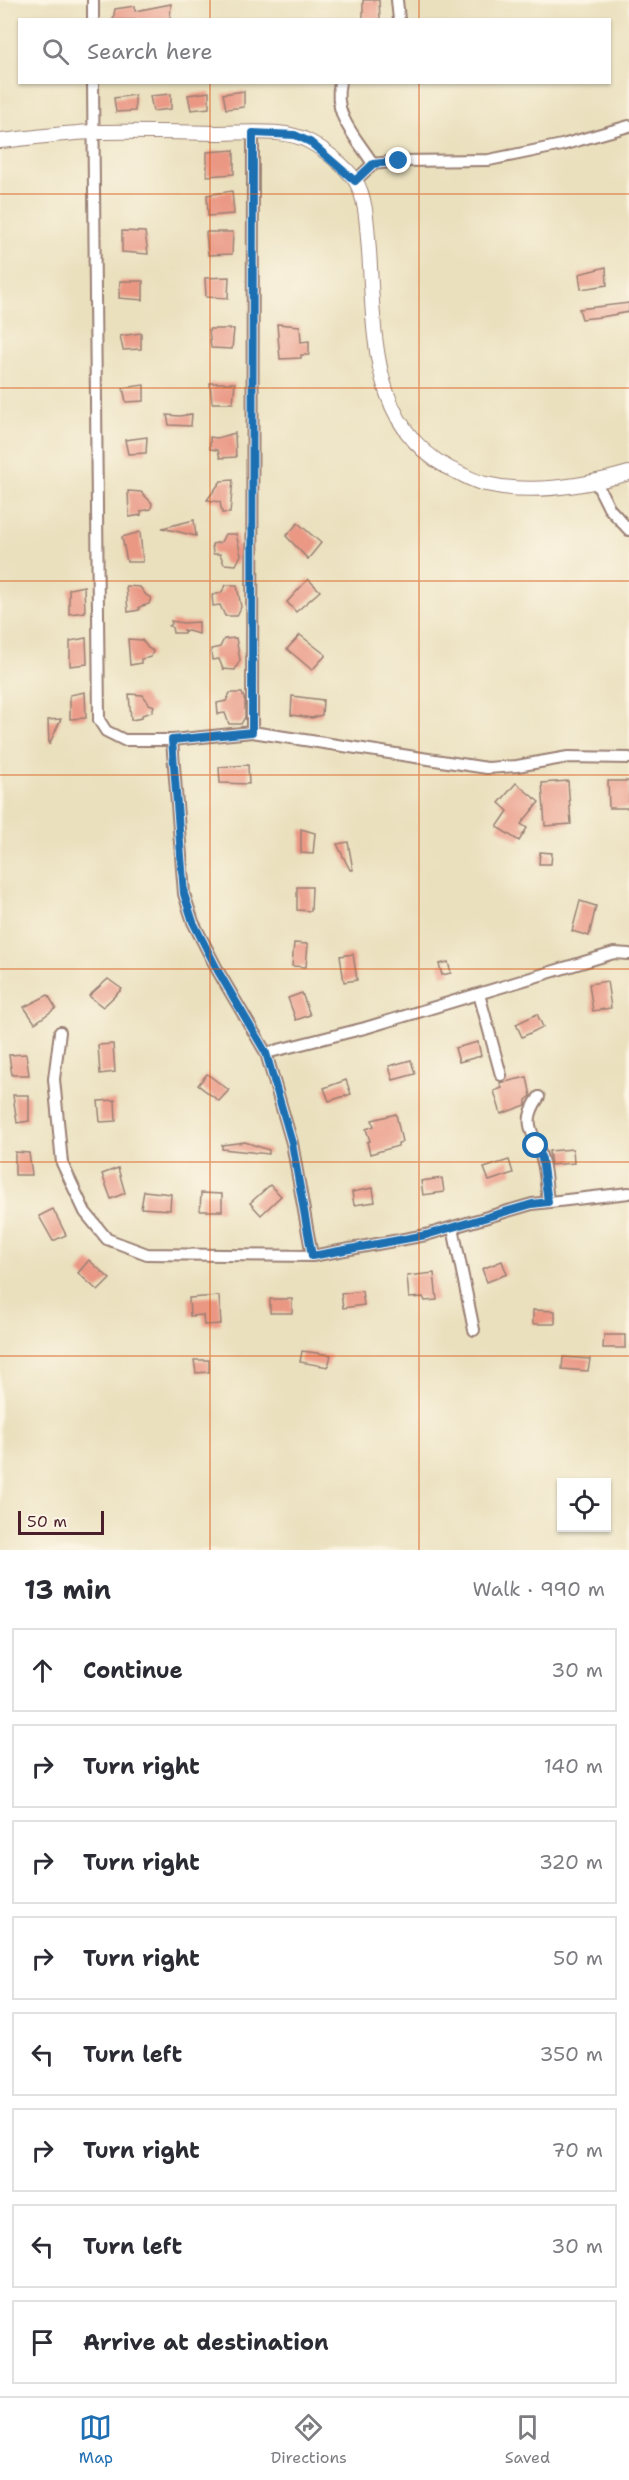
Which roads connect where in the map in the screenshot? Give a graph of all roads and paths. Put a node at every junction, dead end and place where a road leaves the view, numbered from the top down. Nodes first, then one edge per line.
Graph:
1 (93, 0) edge
2 (398, 0) edge
3 (93, 18) edge
4 (399, 18) edge
5 (93, 84) edge
6 (340, 84) edge
7 (629, 126) edge
8 (93, 132) junction
9 (253, 133) junction
10 (0, 141) edge
11 (373, 164) junction
12 (355, 181) junction
13 (629, 473) edge
14 (596, 482) junction
15 (629, 530) edge
16 (252, 732) junction
17 (172, 740) junction
18 (629, 758) edge
19 (629, 954) edge
20 (479, 994) junction
21 (60, 1032) dead end
22 (266, 1053) junction
23 (501, 1075) dead end
24 (539, 1097) dead end
25 (629, 1193) edge
26 (548, 1202) junction
27 (453, 1228) junction
28 (312, 1256) junction
29 (474, 1330) dead end

1 - 3 street
2 - 4 street
5 - 8 street
6 - 11 street
7 - 11 street
8 - 9 street
8 - 10 street
8 - 17 street
9 - 12 street
9 - 16 street
11 - 12 street
12 - 14 street
13 - 14 street
14 - 15 street
16 - 17 street
16 - 18 street
17 - 22 street
19 - 20 street
20 - 22 street
20 - 23 street
21 - 28 street
22 - 28 street
24 - 26 street
25 - 26 street
26 - 27 street
27 - 28 street
27 - 29 street

